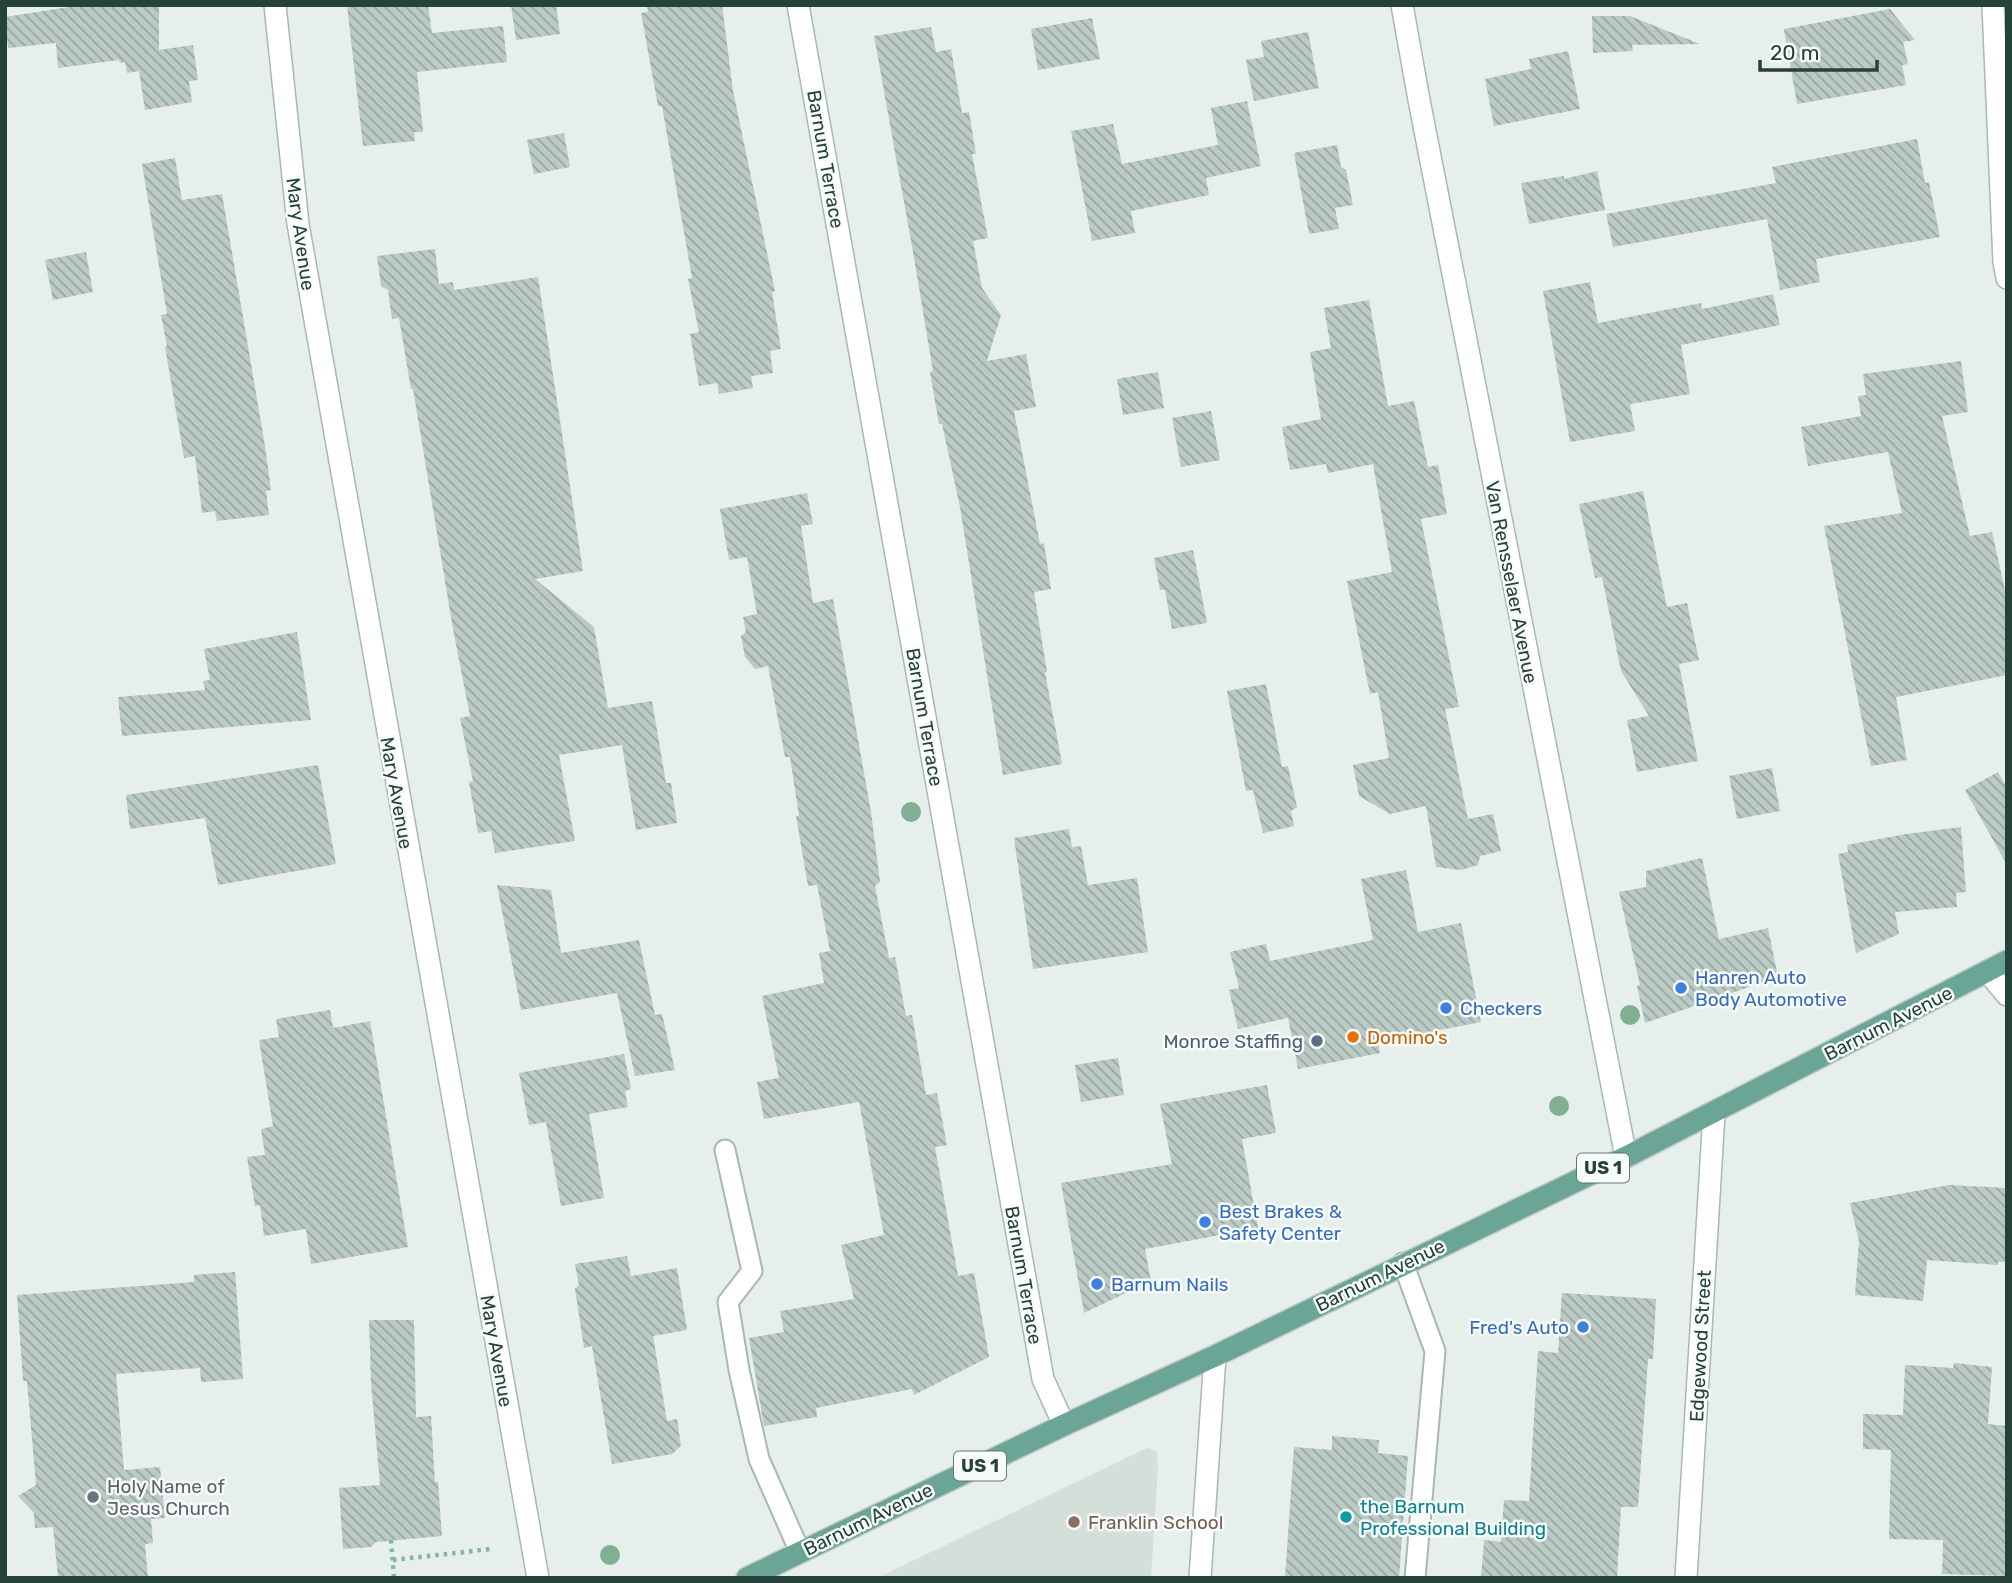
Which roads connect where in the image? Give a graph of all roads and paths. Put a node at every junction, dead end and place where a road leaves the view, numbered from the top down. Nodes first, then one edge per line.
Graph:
1 (275, 5) edge
2 (798, 5) edge
3 (1402, 5) edge
4 (1993, 5) edge
5 (2007, 278) edge
6 (2007, 961) edge
7 (1988, 972) junction
8 (2007, 995) edge
9 (1714, 1113) junction
10 (725, 1150) dead end
11 (1626, 1157) junction
12 (1403, 1264) junction
13 (1215, 1356) junction
14 (1064, 1425) junction
15 (391, 1540) dead end
16 (491, 1549) dead end
17 (800, 1552) junction
18 (393, 1560) junction
19 (394, 1578) edge
20 (538, 1578) edge
21 (747, 1578) edge
22 (1199, 1578) edge
23 (1415, 1578) edge
24 (1686, 1578) edge

1 - 20 street, Mary Avenue
2 - 14 street, Barnum Terrace
3 - 11 street, Van Rensselaer Avenue
4 - 5 street
6 - 7 main road, Barnum Avenue / US 1
7 - 8 street
7 - 9 main road, Barnum Avenue / US 1
9 - 11 main road, Barnum Avenue / US 1
9 - 24 street, Edgewood Street
10 - 17 lane
11 - 12 main road, Barnum Avenue / US 1
12 - 13 main road, Barnum Avenue / US 1
12 - 23 lane
13 - 14 main road, Barnum Avenue / US 1
13 - 22 street
14 - 17 main road, Barnum Avenue / US 1
15 - 18 path
16 - 18 path
17 - 21 main road, Barnum Avenue / US 1
18 - 19 path

